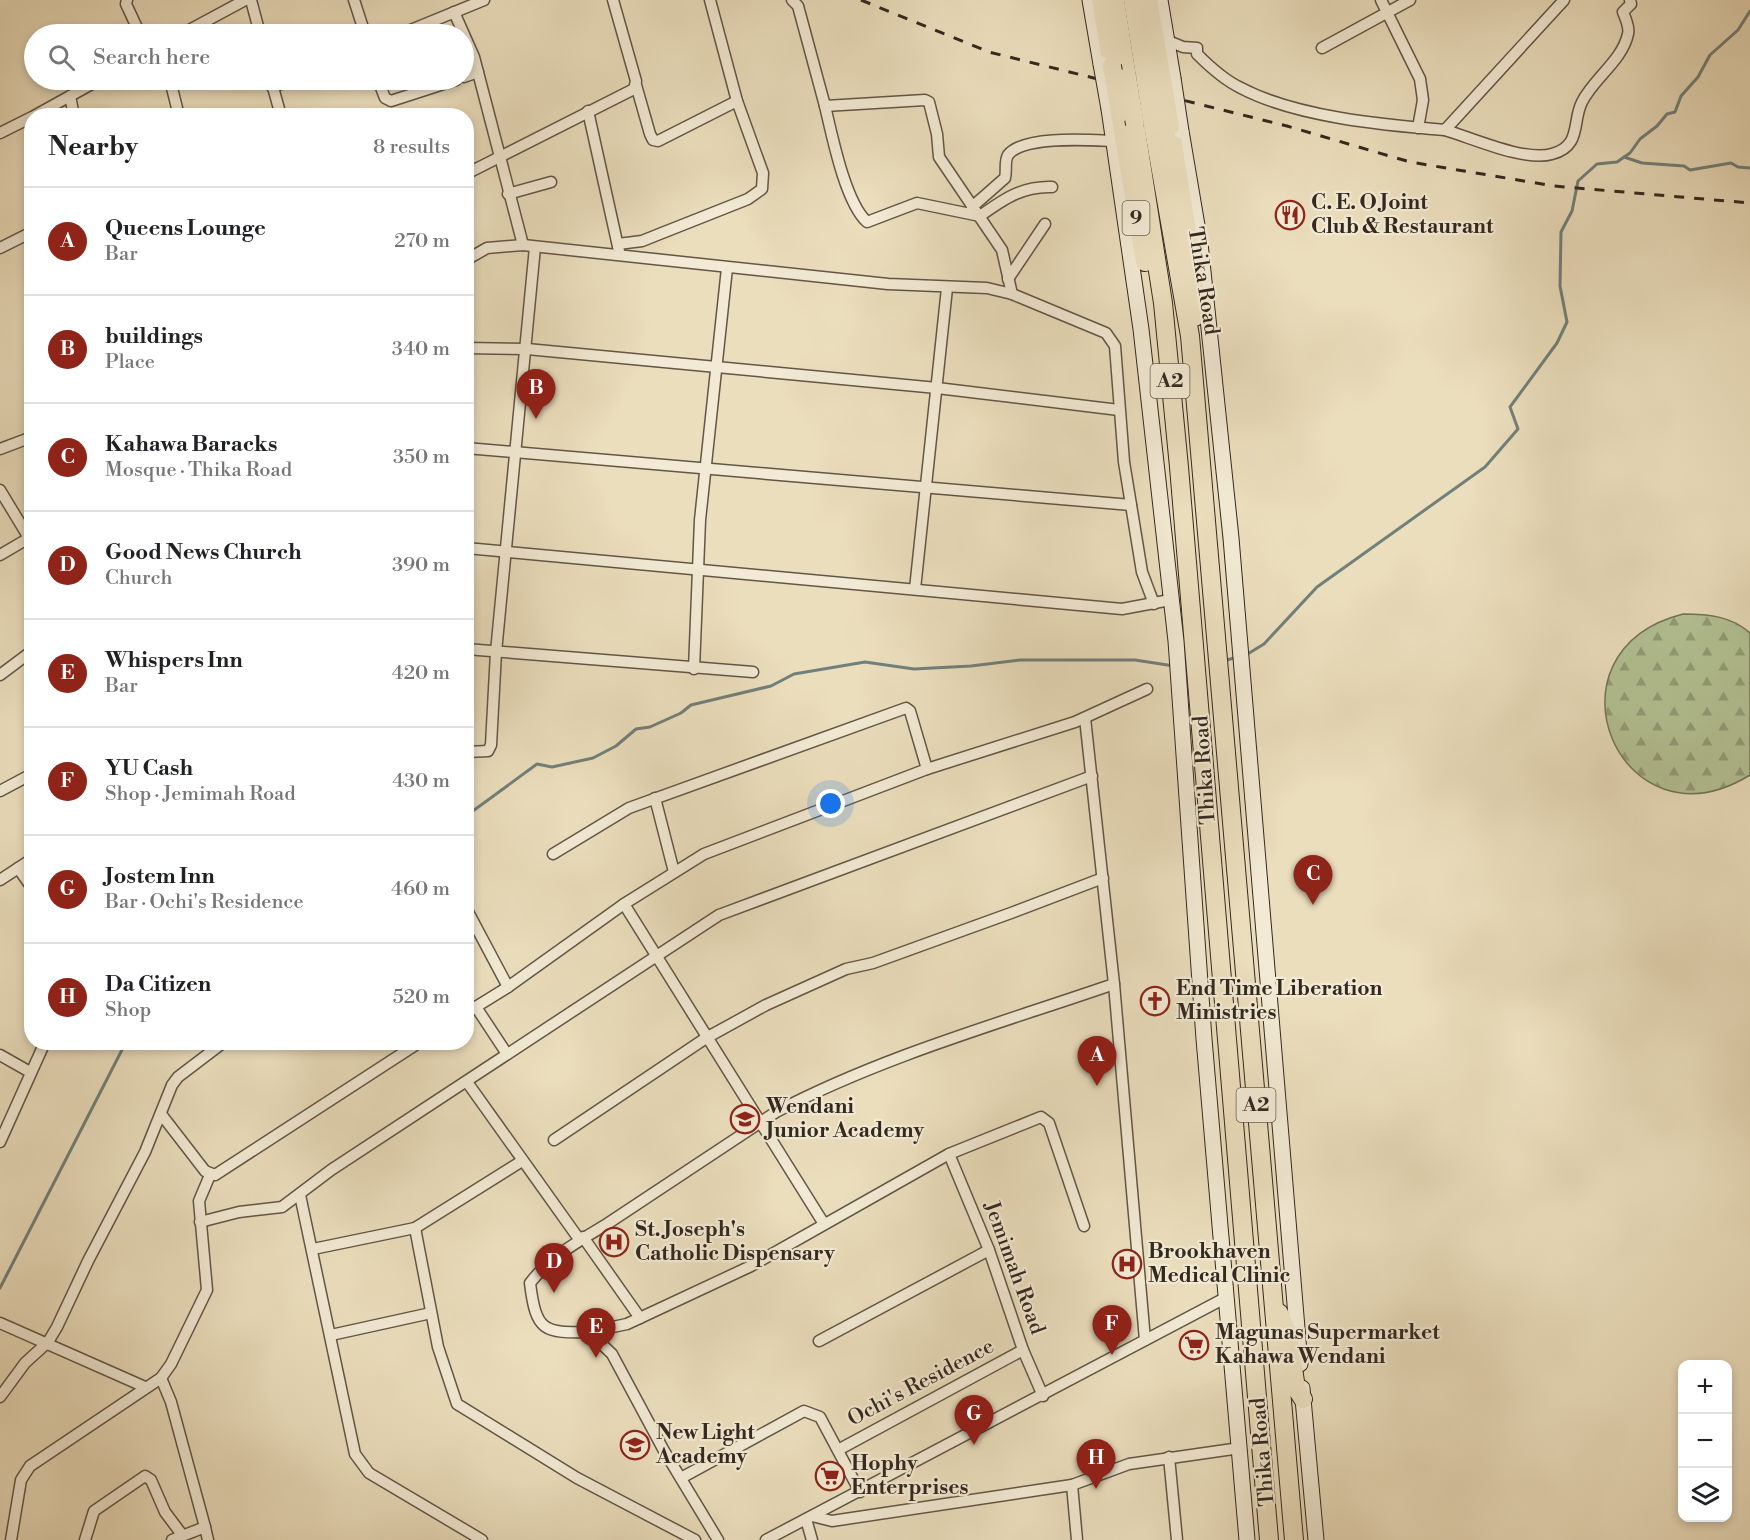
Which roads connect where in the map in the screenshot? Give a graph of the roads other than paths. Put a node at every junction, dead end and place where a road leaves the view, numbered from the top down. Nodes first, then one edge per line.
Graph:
1 (127, 0) edge
2 (245, 0) edge
3 (251, 0) edge
4 (354, 0) edge
5 (484, 0) edge
6 (614, 0) edge
7 (710, 0) edge
8 (792, 0) edge
9 (1090, 0) edge
10 (1101, 0) edge
11 (1115, 0) edge
12 (1133, 0) edge
13 (1148, 0) edge
14 (1160, 0) edge
15 (1381, 0) edge
16 (1410, 0) edge
17 (1564, 0) edge
18 (1630, 0) edge
19 (465, 4) edge
20 (454, 12) junction
21 (1387, 12) junction
22 (135, 24) edge
23 (201, 24) edge
24 (257, 24) edge
25 (362, 24) edge
26 (425, 24) edge
27 (459, 24) edge
28 (1166, 40) junction
29 (1322, 48) dead end
30 (474, 62) edge
31 (1107, 65) junction
32 (478, 72) junction
33 (474, 73) edge
34 (1152, 76) junction
35 (636, 85) junction
36 (81, 90) edge
37 (172, 90) edge
38 (274, 90) edge
39 (382, 90) edge
40 (426, 90) edge
41 (70, 96) junction
42 (737, 101) junction
43 (825, 106) junction
44 (48, 108) edge
45 (72, 108) edge
46 (177, 108) edge
47 (278, 108) edge
48 (588, 111) junction
49 (1114, 111) junction
50 (24, 121) edge
51 (1160, 126) junction
52 (1418, 128) junction
53 (1445, 130) junction
54 (0, 133) edge
55 (1113, 141) junction
56 (498, 159) junction
57 (474, 170) edge
58 (551, 182) dead end
59 (1052, 187) dead end
60 (508, 194) junction
61 (972, 207) junction
62 (980, 216) junction
63 (1045, 224) dead end
64 (24, 236) edge
65 (523, 245) junction
66 (535, 247) junction
67 (0, 248) edge
68 (619, 249) junction
69 (474, 255) edge
70 (727, 268) junction
71 (1008, 279) junction
72 (947, 288) junction
73 (1012, 294) junction
74 (1164, 321) junction
75 (474, 348) edge
76 (526, 349) junction
77 (717, 369) junction
78 (937, 388) junction
79 (1119, 410) junction
80 (24, 440) edge
81 (0, 449) edge
82 (474, 449) edge
83 (516, 452) junction
84 (704, 469) junction
85 (927, 489) junction
86 (0, 490) edge
87 (1131, 505) junction
88 (24, 530) edge
89 (24, 543) edge
90 (474, 549) edge
91 (507, 551) junction
92 (0, 555) edge
93 (699, 570) junction
94 (915, 589) junction
95 (1170, 600) junction
96 (1154, 604) junction
97 (1185, 640) junction
98 (474, 650) edge
99 (496, 652) junction
100 (24, 657) edge
101 (694, 669) junction
102 (753, 672) dead end
103 (0, 675) edge
104 (1147, 689) dead end
105 (1085, 718) junction
106 (474, 752) edge
107 (927, 769) junction
108 (1092, 776) junction
109 (24, 778) edge
110 (0, 791) edge
111 (655, 798) junction
112 (553, 854) dead end
113 (24, 864) edge
114 (18, 868) junction
115 (674, 872) junction
116 (24, 877) edge
117 (1103, 878) junction
118 (0, 880) edge
119 (624, 904) junction
120 (474, 923) edge
121 (656, 955) junction
122 (1114, 984) junction
123 (508, 987) junction
124 (474, 1008) edge
125 (474, 1014) edge
126 (706, 1038) junction
127 (41, 1050) edge
128 (213, 1050) edge
129 (408, 1050) edge
130 (0, 1054) edge
131 (507, 1054) junction
132 (30, 1072) junction
133 (467, 1082) junction
134 (161, 1114) junction
135 (760, 1123) junction
136 (554, 1140) dead end
137 (0, 1142) edge
138 (948, 1154) junction
139 (522, 1161) junction
140 (210, 1175) junction
141 (300, 1195) junction
142 (201, 1222) junction
143 (824, 1224) junction
144 (1084, 1226) dead end
145 (416, 1228) junction
146 (581, 1238) junction
147 (313, 1249) junction
148 (989, 1250) junction
149 (1271, 1291) junction
150 (1227, 1297) junction
151 (431, 1313) junction
152 (640, 1318) junction
153 (0, 1323) edge
154 (589, 1332) junction
155 (331, 1335) junction
156 (1145, 1340) junction
157 (819, 1341) dead end
158 (48, 1342) junction
159 (1023, 1350) junction
160 (161, 1378) junction
161 (145, 1387) junction
162 (1044, 1396) junction
163 (0, 1397) edge
164 (1303, 1399) junction
165 (1240, 1448) junction
166 (838, 1450) junction
167 (1169, 1457) junction
168 (681, 1478) junction
169 (1072, 1485) junction
170 (860, 1492) junction
171 (809, 1518) junction
172 (1314, 1524) junction
173 (205, 1527) junction
174 (177, 1538) edge
175 (11, 1540) edge
176 (85, 1540) edge
177 (208, 1540) edge
178 (482, 1540) edge
179 (695, 1540) edge
180 (718, 1540) edge
181 (766, 1540) edge
182 (812, 1540) edge
183 (1077, 1540) edge
184 (1177, 1540) edge
185 (1247, 1540) edge
186 (1269, 1540) edge
187 (1294, 1540) edge
188 (1316, 1540) edge
189 (1321, 1540) edge

1 - 22 street
2 - 23 street
3 - 24 street
4 - 25 street
5 - 19 street
6 - 35 street
7 - 42 street
8 - 43 street
9 - 31 main road
10 - 31 highway, 9
11 - 34 highway, Thika Road / A2
12 - 34 highway, Thika Road / A2
13 - 34 highway
14 - 28 main road, Thika Road
15 - 21 street
16 - 21 street
17 - 53 street
18 - 53 street
19 - 20 street
20 - 26 street
20 - 27 street
21 - 29 street
21 - 52 street
28 - 34 main road, Thika Road
28 - 52 street
30 - 32 street
31 - 49 highway, 9, bridge
32 - 33 street
32 - 56 street
34 - 51 highway, Thika Road / A2, bridge
34 - 51 main road, Thika Road, bridge
35 - 42 street
35 - 48 street
36 - 41 street
37 - 46 street
38 - 47 street
39 - 40 street
41 - 44 street
41 - 45 street
42 - 68 street
43 - 61 street
43 - 62 street
48 - 56 street
48 - 68 street
49 - 55 main road, Thika Road
49 - 74 highway, 9
50 - 54 street
51 - 74 highway, Thika Road / A2
51 - 149 highway, Thika Road / A2
51 - 164 main road, Thika Road
52 - 53 street
55 - 61 street
55 - 95 main road, Thika Road
56 - 57 street
56 - 60 street
58 - 60 street
59 - 62 street
60 - 65 street
61 - 62 street
62 - 71 street
63 - 71 street
64 - 67 street
65 - 66 street
65 - 69 street
66 - 68 street
66 - 76 street
68 - 70 street
70 - 72 street
70 - 77 street
71 - 73 street
72 - 73 street
72 - 78 street
73 - 79 street
74 - 97 highway, Thika Road / A2
75 - 76 street
76 - 77 street
76 - 83 street
77 - 78 street
77 - 84 street
78 - 79 street
78 - 85 street
79 - 87 street
80 - 81 street
82 - 83 street
83 - 84 street
83 - 91 street
84 - 85 street
84 - 93 street
85 - 87 street
85 - 94 street
86 - 88 street
87 - 96 street
89 - 92 street
90 - 91 street
91 - 93 street
91 - 99 street
93 - 94 street
93 - 101 street
94 - 96 street
95 - 96 street
95 - 97 main road, Thika Road
97 - 150 main road, Thika Road
97 - 186 highway, Thika Road / A2
98 - 99 street
99 - 101 street
99 - 106 street
100 - 103 street
101 - 102 street
104 - 105 street
105 - 107 street
105 - 108 street
107 - 111 street
107 - 115 street
108 - 117 street
108 - 121 street
109 - 110 street
111 - 112 street
111 - 115 street
113 - 114 street
114 - 116 street
114 - 118 street
115 - 119 street
117 - 122 street
117 - 126 street
119 - 121 street
119 - 123 street
120 - 123 street
121 - 126 street
121 - 131 street
122 - 135 street
122 - 156 street
123 - 124 street
125 - 131 street
126 - 135 street
126 - 136 street
127 - 132 street
128 - 134 street
129 - 140 street
130 - 132 street
131 - 133 street
132 - 137 street
133 - 139 street
133 - 141 street
134 - 140 street
134 - 158 street
135 - 143 street
135 - 146 street
138 - 143 street
138 - 144 street
138 - 148 street, Jemimah Road
139 - 145 street
139 - 146 street
140 - 142 street
141 - 142 street
141 - 147 street
142 - 160 street
143 - 152 street
145 - 147 street
145 - 151 street
146 - 152 street
146 - 154 street
147 - 155 street
148 - 157 street
148 - 159 street, Jemimah Road
149 - 164 highway
149 - 187 highway, Thika Road / A2
150 - 156 street
150 - 165 main road, Thika Road
151 - 155 street
151 - 179 street
152 - 154 street
153 - 158 street
154 - 168 street
155 - 178 street
156 - 162 street
158 - 161 street
158 - 163 street
159 - 162 street, Jemimah Road
159 - 166 street, Ochi's Residence
160 - 161 street
160 - 173 street
161 - 175 street
162 - 170 street
164 - 172 main road, Thika Road
165 - 167 street
165 - 185 main road, Thika Road
166 - 168 street
166 - 170 street
167 - 169 street
167 - 184 street
168 - 180 street
169 - 171 street
169 - 183 street
170 - 171 street
171 - 181 street
171 - 182 street
172 - 188 main road, Thika Road
172 - 189 street
173 - 174 street
173 - 177 street
174 - 176 street

